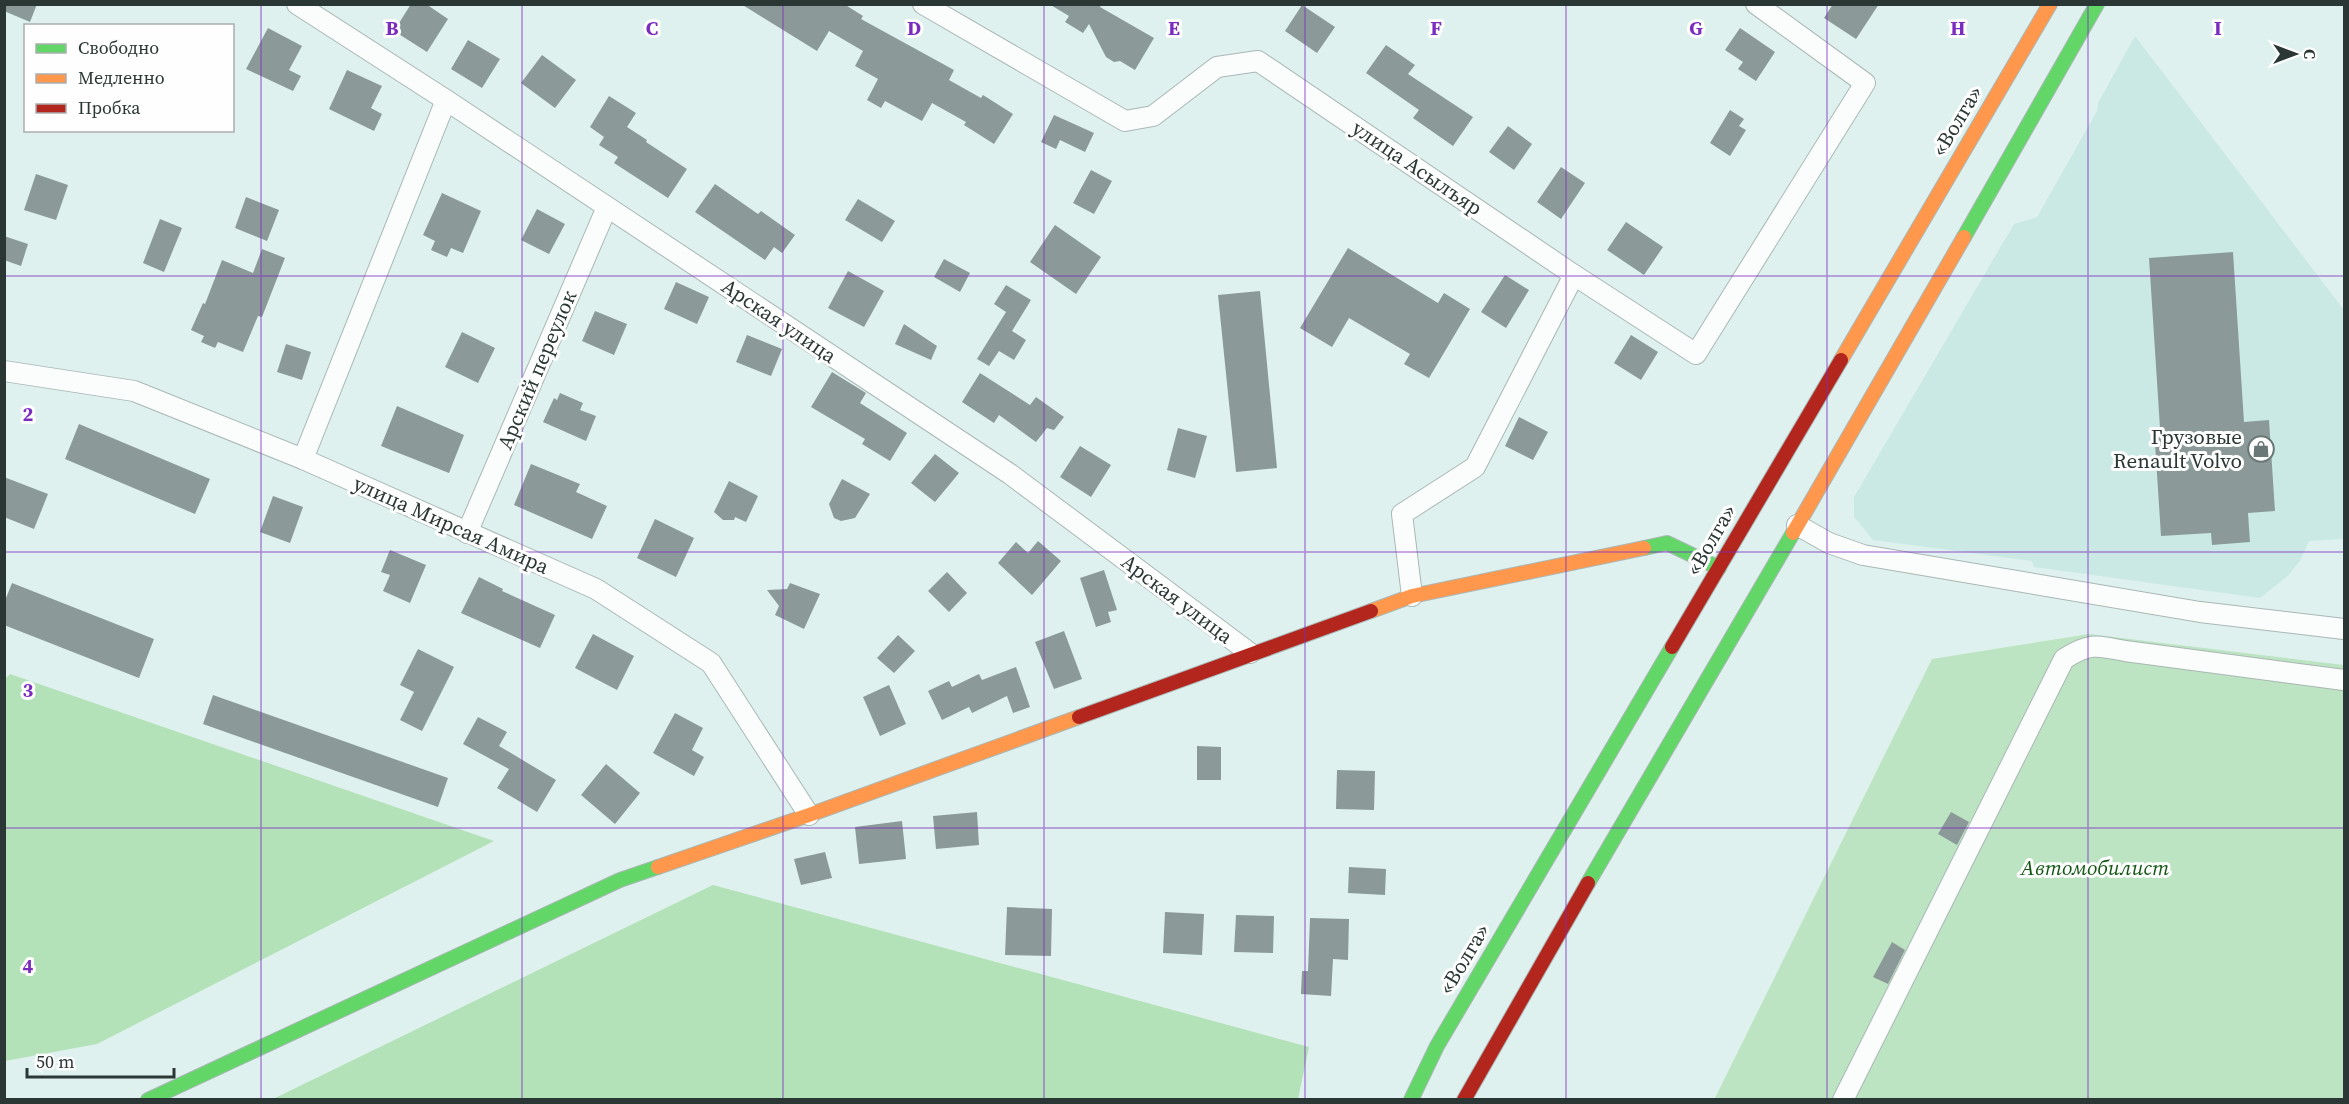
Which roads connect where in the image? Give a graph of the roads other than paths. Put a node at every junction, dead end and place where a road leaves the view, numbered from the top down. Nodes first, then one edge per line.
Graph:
1 (297, 4) edge
2 (923, 4) edge
3 (1756, 4) edge
4 (2050, 4) edge
5 (2097, 4) edge
6 (446, 100) junction
7 (607, 207) junction
8 (1574, 275) junction
9 (4, 371) edge
10 (303, 459) junction
11 (1797, 525) junction
12 (467, 533) junction
13 (1719, 568) junction
14 (1412, 596) junction
15 (2344, 629) edge
16 (1250, 653) junction
17 (2344, 680) edge
18 (809, 815) junction
19 (148, 1100) edge
20 (1411, 1100) edge
21 (1464, 1100) edge
22 (1844, 1100) edge

1 - 6 street, Арская улица
2 - 8 street, улица Асылъяр
3 - 8 street, улица Асылъяр
4 - 13 main road, «Волга»
5 - 11 main road
6 - 7 street, Арская улица
6 - 10 street
7 - 12 street, Арский переулок
7 - 16 street, Арская улица
8 - 14 street
9 - 10 street, улица Мирсая Амира
10 - 12 street, улица Мирсая Амира
11 - 15 street
11 - 21 main road
12 - 18 street, улица Мирсая Амира
13 - 14 main road
13 - 20 main road, «Волга»
14 - 16 main road
16 - 18 main road
17 - 22 street
18 - 19 main road

